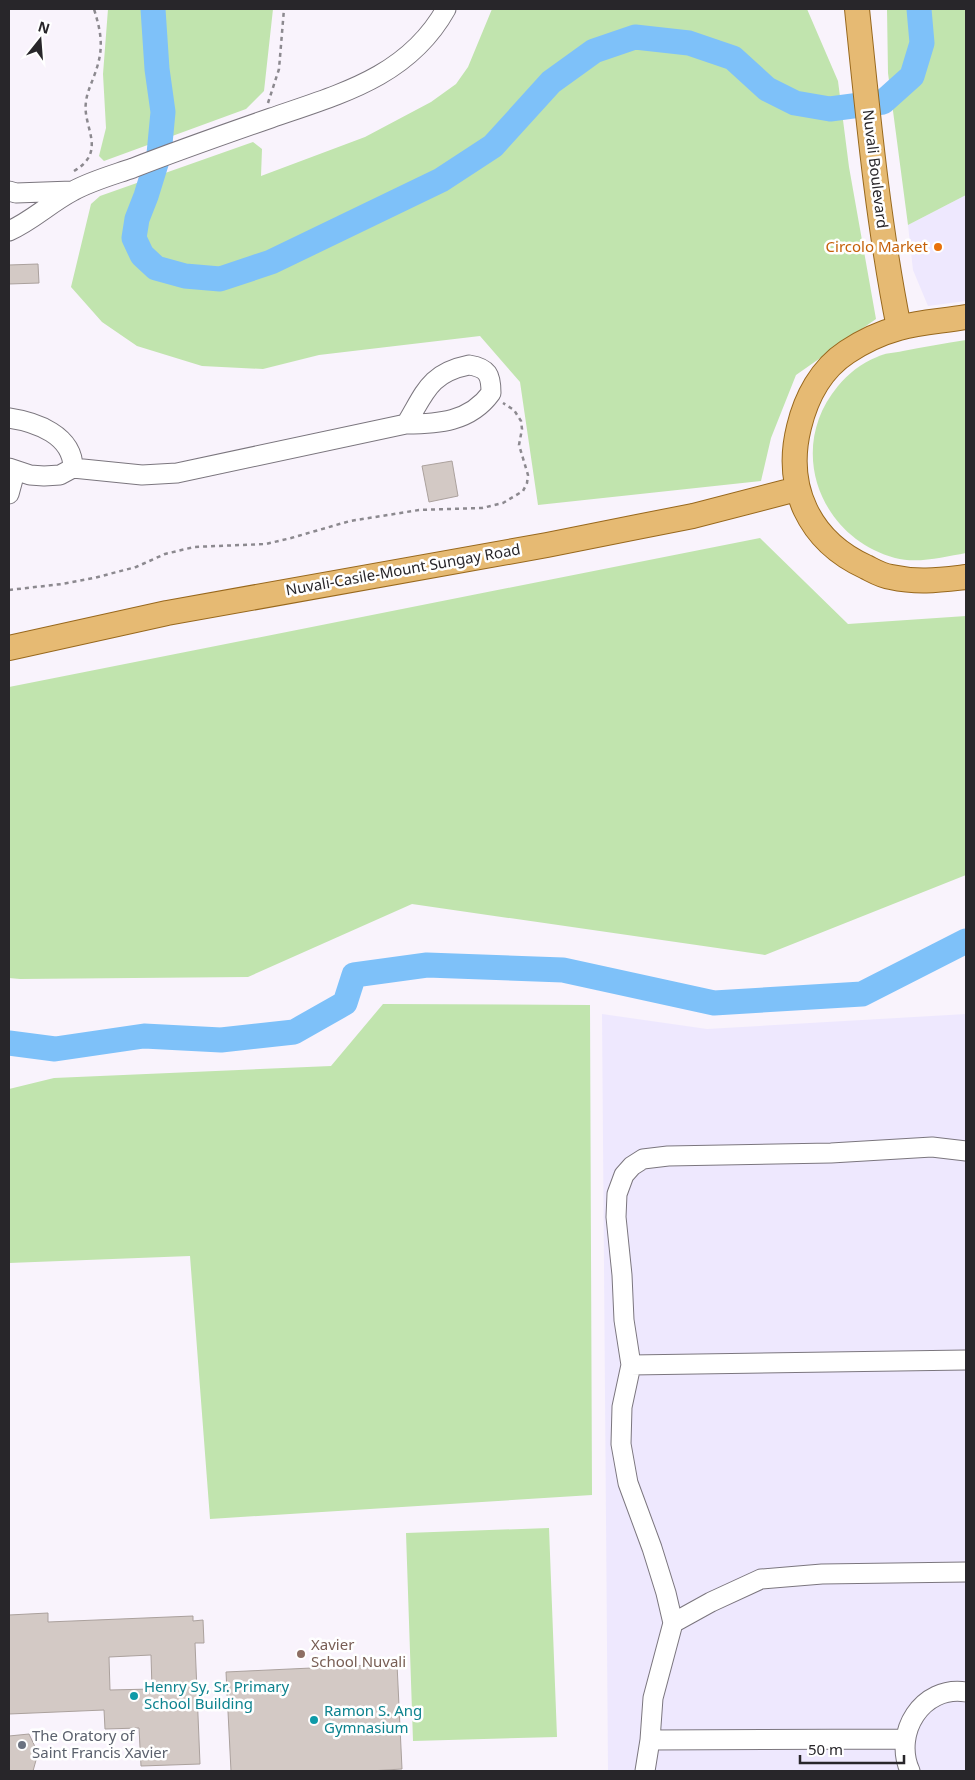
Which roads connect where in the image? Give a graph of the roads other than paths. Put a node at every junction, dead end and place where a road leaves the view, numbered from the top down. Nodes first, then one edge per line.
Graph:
1 (446, 9) edge
2 (857, 9) edge
3 (72, 191) junction
4 (12, 192) edge
5 (12, 230) edge
6 (966, 317) edge
7 (899, 328) junction
8 (9, 418) edge
9 (406, 424) dead end
10 (72, 468) junction
11 (12, 470) edge
12 (797, 489) junction
13 (9, 494) edge
14 (966, 577) edge
15 (9, 648) edge
16 (966, 1151) edge
17 (966, 1360) edge
18 (630, 1365) junction
19 (966, 1572) edge
20 (673, 1623) junction
21 (966, 1692) edge
22 (904, 1739) junction
23 (650, 1740) junction
24 (645, 1771) edge
25 (910, 1771) edge

1 - 3 street
2 - 7 main road, Nuvali Boulevard
3 - 4 street
3 - 5 street
4 - 5 street
6 - 7 main road
7 - 12 main road
8 - 10 street
9 - 10 street
10 - 11 street
11 - 13 street
12 - 14 main road
12 - 15 main road, Nuvali-Casile-Mount Sungay Road
16 - 18 street
17 - 18 street
18 - 20 street
19 - 20 street
20 - 23 street
21 - 22 street
22 - 23 street
22 - 25 street
23 - 24 street

